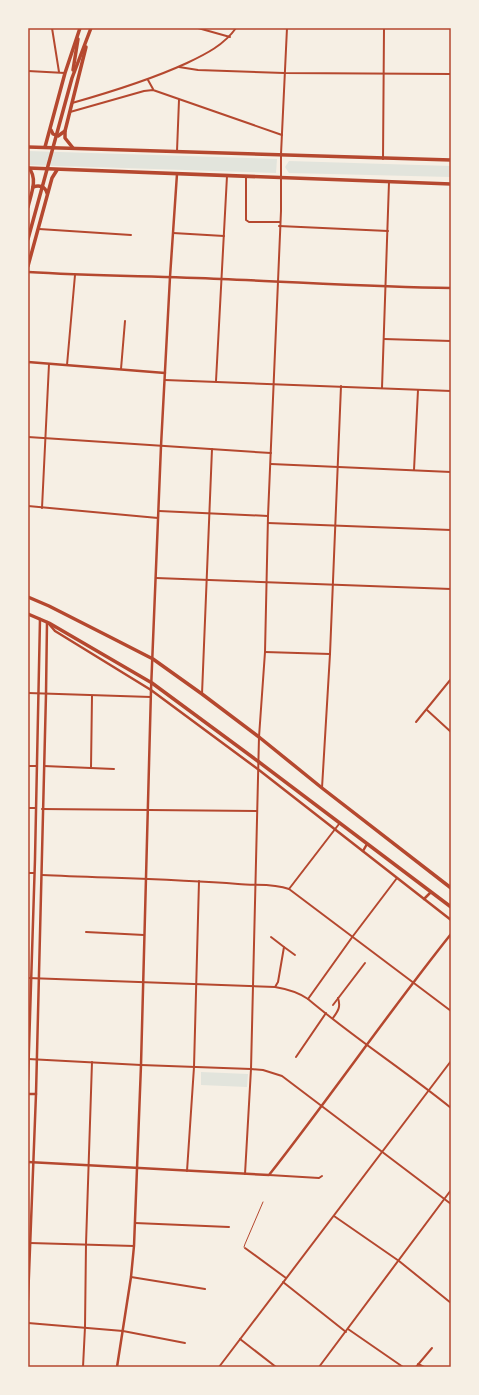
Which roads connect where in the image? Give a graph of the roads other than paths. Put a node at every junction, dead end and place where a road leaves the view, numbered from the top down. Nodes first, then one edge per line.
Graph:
1 (52, 28) edge
2 (80, 28) edge
3 (198, 28) edge
4 (236, 28) edge
5 (287, 28) edge
6 (384, 28) edge
7 (91, 29) edge
8 (230, 37) junction
9 (179, 66) junction
10 (28, 71) edge
11 (59, 72) junction
12 (66, 73) junction
13 (284, 73) junction
14 (384, 73) junction
15 (451, 74) edge
16 (72, 78) junction
17 (148, 80) junction
18 (153, 90) junction
19 (179, 100) junction
20 (72, 103) junction
21 (70, 112) junction
22 (51, 130) junction
23 (65, 131) junction
24 (282, 134) junction
25 (28, 147) edge
26 (45, 147) junction
27 (73, 148) junction
28 (177, 151) junction
29 (281, 154) junction
30 (383, 159) junction
31 (451, 160) edge
32 (29, 168) edge
33 (56, 170) junction
34 (177, 174) junction
35 (227, 176) junction
36 (246, 177) junction
37 (281, 178) junction
38 (390, 182) junction
39 (451, 184) edge
40 (33, 187) junction
41 (47, 194) junction
42 (28, 206) edge
43 (280, 222) junction
44 (280, 226) junction
45 (38, 229) junction
46 (388, 231) junction
47 (173, 233) junction
48 (131, 235) dead end
49 (224, 236) junction
50 (28, 239) edge
51 (28, 266) edge
52 (28, 272) edge
53 (75, 275) junction
54 (170, 277) junction
55 (222, 279) junction
56 (277, 282) junction
57 (386, 287) junction
58 (451, 288) edge
59 (125, 321) dead end
60 (384, 338) junction
61 (451, 341) edge
62 (28, 362) edge
63 (49, 364) junction
64 (67, 365) junction
65 (121, 370) junction
66 (165, 373) junction
67 (165, 380) junction
68 (216, 381) junction
69 (274, 384) junction
70 (341, 386) junction
71 (382, 388) junction
72 (418, 390) junction
73 (451, 391) edge
74 (28, 437) edge
75 (46, 438) junction
76 (161, 446) junction
77 (212, 449) junction
78 (271, 453) junction
79 (271, 464) junction
80 (337, 467) junction
81 (414, 470) junction
82 (451, 472) edge
83 (28, 506) edge
84 (42, 508) junction
85 (159, 511) junction
86 (209, 513) junction
87 (268, 516) junction
88 (158, 518) junction
89 (268, 523) junction
90 (335, 525) junction
91 (451, 530) edge
92 (156, 578) junction
93 (206, 579) junction
94 (266, 582) junction
95 (333, 585) junction
96 (451, 589) edge
97 (28, 597) edge
98 (28, 614) edge
99 (40, 619) junction
100 (48, 623) junction
101 (264, 652) junction
102 (330, 654) junction
103 (153, 659) junction
104 (451, 679) edge
105 (152, 683) junction
106 (152, 690) junction
107 (28, 693) edge
108 (39, 694) junction
109 (46, 694) junction
110 (202, 694) junction
111 (92, 696) junction
112 (151, 697) junction
113 (426, 710) junction
114 (39, 720) junction
115 (45, 720) junction
116 (416, 722) dead end
117 (451, 732) edge
118 (259, 737) junction
119 (259, 762) junction
120 (28, 766) edge
121 (37, 766) junction
122 (44, 766) junction
123 (91, 768) junction
124 (114, 769) dead end
125 (259, 770) junction
126 (322, 788) junction
127 (28, 808) edge
128 (36, 808) junction
129 (42, 809) junction
130 (149, 810) junction
131 (258, 812) junction
132 (339, 824) junction
133 (334, 830) junction
134 (367, 844) junction
135 (363, 850) junction
136 (28, 873) edge
137 (34, 873) junction
138 (41, 875) junction
139 (397, 878) junction
140 (147, 880) junction
141 (199, 881) junction
142 (256, 886) junction
143 (451, 888) edge
144 (289, 889) junction
145 (430, 892) junction
146 (424, 899) junction
147 (451, 907) edge
148 (33, 911) junction
149 (40, 911) junction
150 (451, 920) edge
151 (86, 932) dead end
152 (451, 934) edge
153 (144, 935) junction
154 (353, 936) junction
155 (271, 937) dead end
156 (284, 947) junction
157 (295, 955) dead end
158 (365, 963) dead end
159 (29, 978) edge
160 (38, 978) junction
161 (143, 982) junction
162 (412, 982) junction
163 (196, 984) junction
164 (253, 986) junction
165 (275, 987) junction
166 (338, 998) junction
167 (308, 999) junction
168 (333, 1005) dead end
169 (451, 1011) edge
170 (326, 1013) junction
171 (333, 1018) junction
172 (367, 1046) junction
173 (296, 1057) dead end
174 (28, 1059) edge
175 (36, 1059) junction
176 (451, 1061) edge
177 (92, 1062) junction
178 (141, 1065) junction
179 (194, 1067) junction
180 (251, 1069) junction
181 (28, 1080) edge
182 (429, 1090) junction
183 (28, 1094) edge
184 (36, 1094) junction
185 (322, 1107) junction
186 (451, 1108) edge
187 (381, 1152) junction
188 (28, 1162) edge
189 (34, 1162) junction
190 (88, 1165) junction
191 (138, 1168) junction
192 (187, 1171) junction
193 (245, 1174) junction
194 (269, 1175) junction
195 (322, 1176) dead end
196 (451, 1190) edge
197 (444, 1199) junction
198 (263, 1202) dead end
199 (451, 1204) edge
200 (334, 1216) junction
201 (135, 1223) junction
202 (29, 1225) edge
203 (229, 1227) dead end
204 (30, 1243) junction
205 (86, 1244) junction
206 (134, 1246) junction
207 (245, 1248) joint
208 (399, 1262) junction
209 (131, 1277) junction
210 (286, 1278) junction
211 (283, 1282) junction
212 (205, 1288) dead end
213 (28, 1300) edge
214 (451, 1303) edge
215 (28, 1323) edge
216 (85, 1327) junction
217 (348, 1329) junction
218 (123, 1331) junction
219 (346, 1332) junction
220 (240, 1339) junction
221 (185, 1343) dead end
222 (432, 1348) dead end
223 (418, 1364) junction
224 (82, 1367) edge
225 (117, 1367) edge
226 (218, 1367) edge
227 (276, 1367) edge
228 (319, 1367) edge
229 (403, 1367) edge
230 (416, 1367) edge
231 (424, 1367) edge

1 - 11 street
2 - 12 main road
2 - 16 main road
3 - 8 street
4 - 8 street
5 - 13 street
6 - 14 street
7 - 16 main road
7 - 20 main road
8 - 9 street
9 - 13 street
9 - 17 street
10 - 11 street
11 - 12 street
12 - 22 main road
13 - 14 street
13 - 24 street
14 - 15 street
14 - 30 street
16 - 50 main road
17 - 18 street
17 - 20 street
18 - 19 street
18 - 21 street
19 - 24 street
19 - 28 street
20 - 21 main road
21 - 23 main road
22 - 23 main road
22 - 26 main road
23 - 27 main road
24 - 29 street
25 - 26 main road
26 - 27 main road
27 - 28 main road
28 - 29 main road
29 - 30 main road
29 - 37 street
30 - 31 main road
32 - 33 main road
32 - 40 main road
33 - 34 main road
33 - 41 main road
34 - 35 main road
34 - 47 street
35 - 36 main road
35 - 49 street
36 - 37 main road
36 - 43 street
37 - 38 main road
37 - 43 street
38 - 39 main road
38 - 46 street
40 - 41 main road
40 - 42 main road
41 - 45 main road
43 - 44 street
44 - 46 street
44 - 56 street
45 - 48 street
45 - 51 main road
46 - 57 street
47 - 49 street
47 - 54 street
49 - 55 street
52 - 53 street
53 - 54 street
53 - 64 street
54 - 55 street
54 - 66 street
55 - 56 street
55 - 68 street
56 - 57 street
56 - 69 street
57 - 58 street
57 - 60 street
59 - 65 street
60 - 61 street
60 - 71 street
62 - 63 street
63 - 64 street
63 - 75 street
64 - 65 street
65 - 66 street
66 - 67 street
67 - 68 street
67 - 76 street
68 - 69 street
69 - 70 street
69 - 78 street
70 - 71 street
70 - 80 street
71 - 72 street
72 - 73 street
72 - 81 street
74 - 75 street
75 - 76 street
75 - 84 street
76 - 77 street
76 - 85 street
77 - 78 street
77 - 86 street
78 - 79 street
79 - 80 street
79 - 87 street
80 - 81 street
80 - 90 street
81 - 82 street
83 - 84 street
84 - 88 street
85 - 86 street
85 - 88 street
86 - 87 street
86 - 93 street
87 - 89 street
88 - 92 street
89 - 90 street
89 - 94 street
90 - 91 street
90 - 95 street
92 - 93 street
92 - 103 street
93 - 94 street
93 - 110 street
94 - 95 street
94 - 101 street
95 - 96 street
95 - 102 street
97 - 103 main road
98 - 99 main road
99 - 100 main road
99 - 108 street
100 - 105 main road
100 - 106 street
100 - 109 street
101 - 102 street
101 - 118 street
102 - 126 street
103 - 105 street
103 - 110 main road
104 - 113 street
105 - 106 street
105 - 119 main road
106 - 112 street
106 - 125 street
107 - 108 street
108 - 109 street
108 - 114 street
109 - 111 street
109 - 115 street
110 - 118 main road
111 - 112 street
111 - 123 street
112 - 130 street
113 - 116 street
113 - 117 street
114 - 115 street
114 - 121 street
115 - 122 street
118 - 119 street
118 - 126 main road
119 - 125 street
119 - 132 main road
120 - 121 street
121 - 128 street
122 - 123 street
122 - 129 street
123 - 124 street
125 - 131 street
125 - 133 street
126 - 143 main road
127 - 128 street
128 - 137 street
129 - 130 street
129 - 138 street
130 - 131 street
130 - 140 street
131 - 142 street
132 - 133 street
132 - 134 main road
133 - 135 street
133 - 144 street
134 - 135 street
134 - 145 main road
135 - 139 street
136 - 137 street
137 - 148 street
138 - 140 street
138 - 149 street
139 - 146 street
139 - 154 street
140 - 141 street
140 - 153 street
141 - 142 street
141 - 163 street
142 - 144 street
142 - 164 street
144 - 154 street
145 - 146 street
145 - 147 main road
146 - 150 street
148 - 149 street
148 - 159 street
149 - 160 street
151 - 153 street
152 - 162 street
153 - 161 street
154 - 162 street
154 - 167 street
155 - 156 street
156 - 157 street
156 - 165 street
158 - 166 street
159 - 160 street
159 - 174 street
160 - 161 street
160 - 175 street
161 - 163 street
161 - 178 street
162 - 169 street
162 - 172 street
163 - 164 street
163 - 179 street
164 - 165 street
164 - 180 street
165 - 167 street
166 - 168 street
166 - 171 street
167 - 170 street
170 - 171 street
170 - 173 street
171 - 172 street
172 - 182 street
172 - 185 street
174 - 175 street
174 - 181 street
175 - 177 street
175 - 184 street
176 - 182 street
177 - 178 street
177 - 190 street
178 - 179 street
178 - 191 street
179 - 180 street
179 - 192 street
180 - 185 street
180 - 193 street
182 - 186 street
182 - 187 street
183 - 184 street
184 - 189 street
185 - 187 street
185 - 194 street
187 - 197 street
187 - 200 street
188 - 189 street
189 - 190 street
189 - 202 street
190 - 191 street
190 - 205 street
191 - 192 street
191 - 201 street
192 - 193 street
193 - 194 street
194 - 195 street
196 - 197 street
197 - 199 street
197 - 208 street
198 - 207 lane
200 - 208 street
200 - 210 street
201 - 203 street
201 - 206 street
202 - 204 street
204 - 205 street
204 - 213 street
205 - 206 street
205 - 216 street
206 - 209 street
207 - 210 street
208 - 214 street
208 - 217 street
209 - 212 street
209 - 218 street
210 - 211 street
211 - 219 street
211 - 220 street
215 - 216 street
216 - 218 street
216 - 224 street
217 - 219 street
217 - 229 street
218 - 221 street
218 - 225 street
219 - 228 street
220 - 226 street
220 - 227 street
222 - 223 street
223 - 230 street
223 - 231 street

